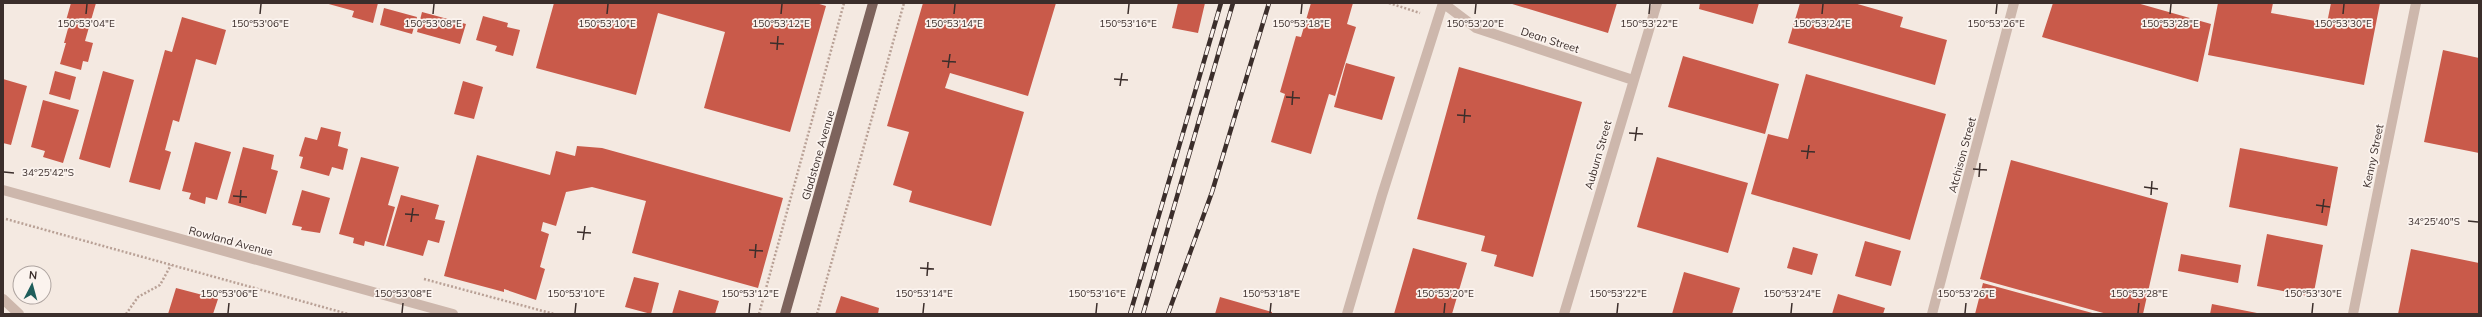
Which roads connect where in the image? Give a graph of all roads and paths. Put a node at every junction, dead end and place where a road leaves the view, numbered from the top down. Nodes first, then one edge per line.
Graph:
1 (844, 3) edge
2 (873, 3) edge
3 (904, 3) edge
4 (1389, 3) edge
5 (1443, 3) edge
6 (1657, 3) edge
7 (2014, 3) edge
8 (2416, 3) edge
9 (1420, 13) dead end
10 (1633, 80) junction
11 (3, 190) edge
12 (6, 219) dead end
13 (171, 265) junction
14 (424, 279) dead end
15 (3, 300) edge
16 (19, 314) edge
17 (126, 314) edge
18 (348, 314) edge
19 (453, 314) edge
20 (554, 314) edge
21 (759, 314) edge
22 (786, 314) edge
23 (817, 314) edge
24 (1347, 314) edge
25 (1564, 314) edge
26 (1932, 314) edge
27 (2353, 314) edge

1 - 21 path
2 - 22 main road, Gladstone Avenue
3 - 23 path
4 - 9 path
5 - 10 street, Dean Street
5 - 24 street
6 - 10 street, Auburn Street
7 - 26 street, Atchison Street
8 - 27 street, Kenny Street
10 - 25 street, Auburn Street
11 - 19 street, Rowland Avenue
12 - 13 path
13 - 17 path
13 - 18 path
14 - 20 path
15 - 16 street

